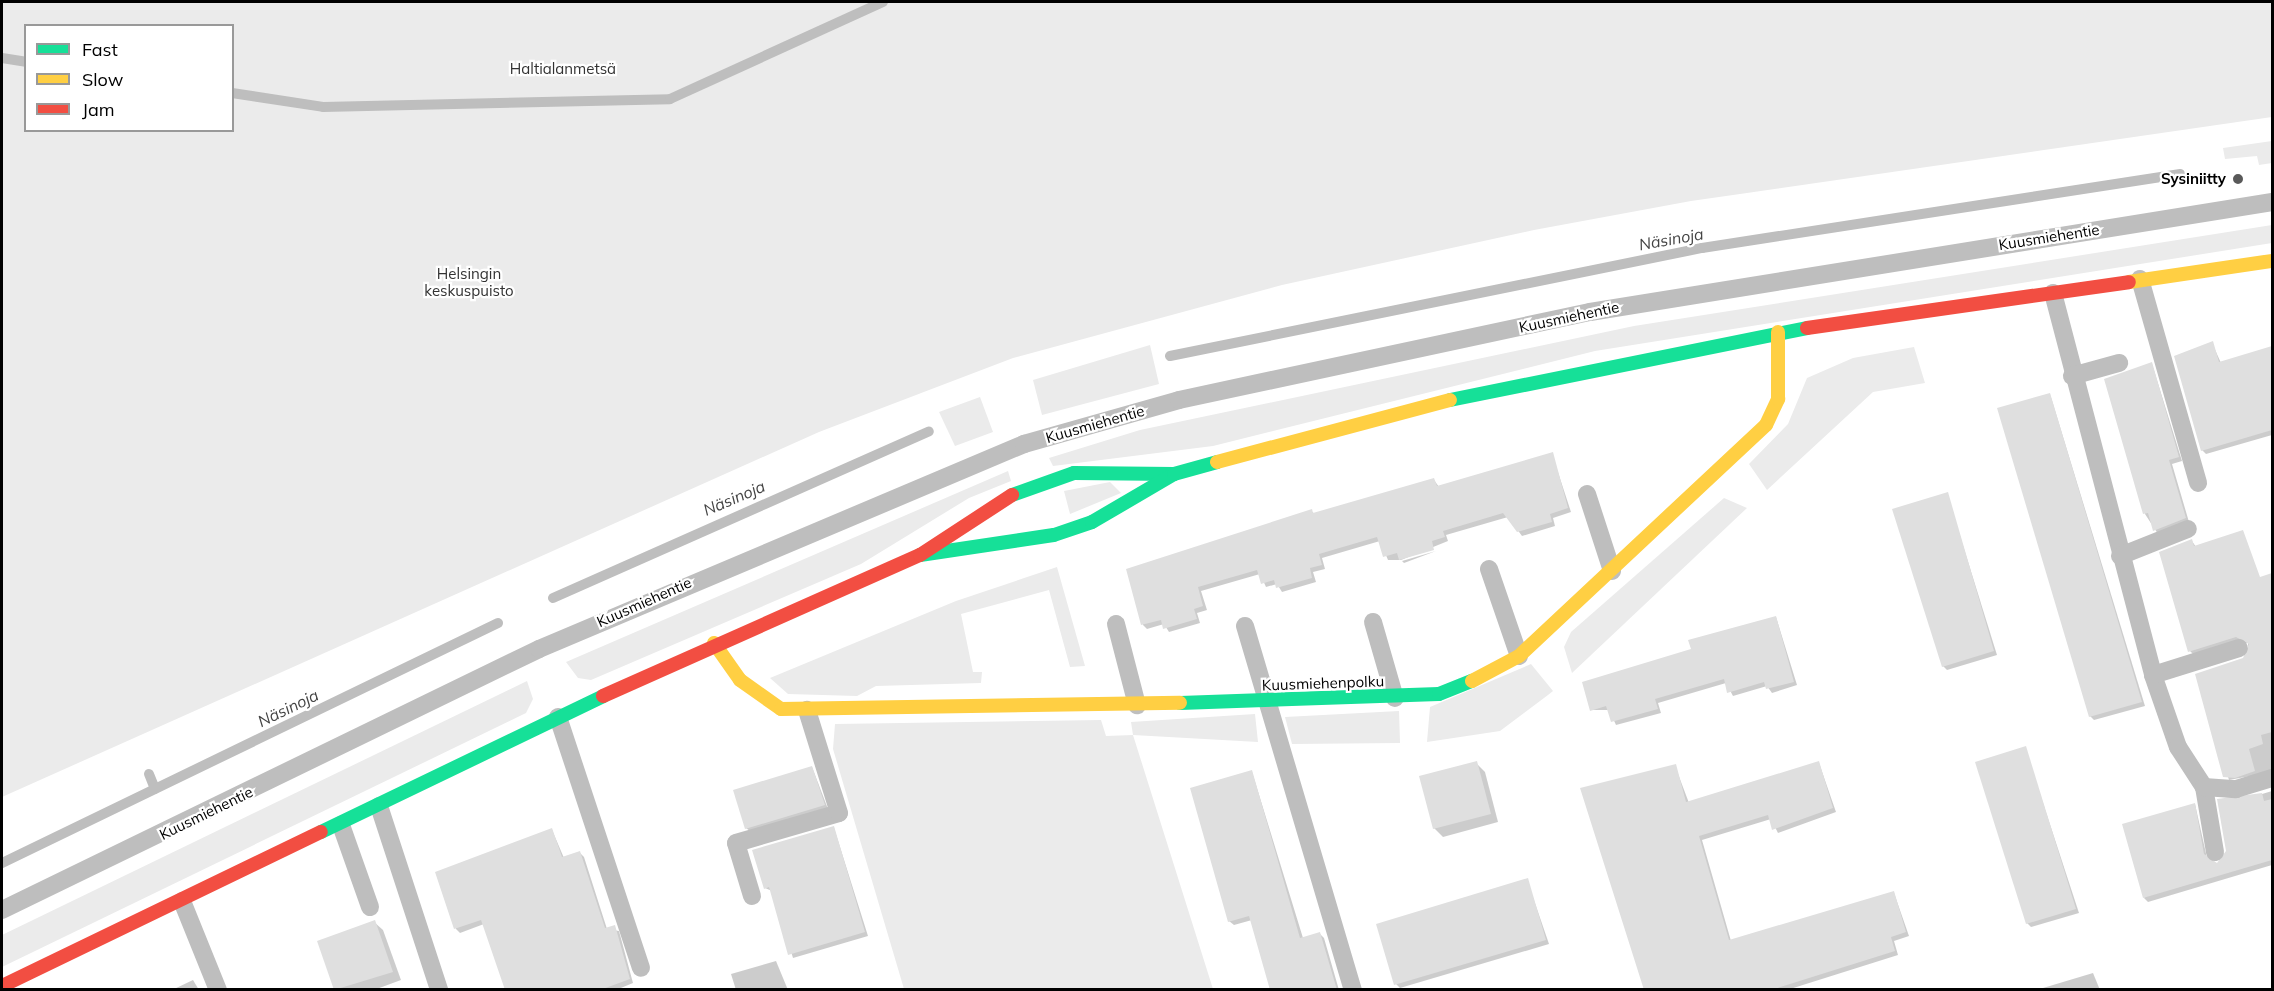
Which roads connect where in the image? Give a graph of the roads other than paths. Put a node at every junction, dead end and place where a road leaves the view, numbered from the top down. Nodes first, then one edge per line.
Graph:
1 (2272, 202) edge
2 (2272, 261) edge
3 (2140, 279) junction
4 (2053, 293) junction
5 (1778, 332) junction
6 (2118, 363) dead end
7 (2072, 376) junction
8 (1174, 474) junction
9 (2198, 483) dead end
10 (1587, 494) dead end
11 (2188, 529) dead end
12 (920, 555) junction
13 (2120, 556) junction
14 (1489, 569) dead end
15 (1612, 571) junction
16 (1373, 622) dead end
17 (1116, 624) dead end
18 (1245, 626) dead end
19 (714, 643) junction
20 (2239, 648) dead end
21 (1519, 656) junction
22 (2153, 675) junction
23 (1395, 698) junction
24 (1265, 701) junction
25 (1137, 705) junction
26 (807, 710) junction
27 (558, 717) junction
28 (2272, 778) edge
29 (2204, 787) junction
30 (379, 806) junction
31 (341, 825) junction
32 (2215, 852) dead end
33 (752, 896) dead end
34 (182, 902) junction
35 (370, 907) dead end
36 (2, 910) edge
37 (641, 968) dead end
38 (2, 986) edge
39 (218, 990) edge
40 (439, 990) edge
41 (1353, 990) edge

1 - 36 lane, Kuusmiehentie
2 - 3 main road
3 - 4 main road
3 - 9 lane
4 - 5 main road
4 - 7 lane
5 - 8 main road
5 - 15 main road, Kuusmiehenpolku
6 - 7 lane
7 - 13 lane
8 - 12 main road
8 - 12 main road
10 - 15 lane
11 - 13 lane
12 - 19 main road
13 - 22 lane
14 - 21 lane
15 - 21 main road, Kuusmiehenpolku
16 - 23 lane
17 - 25 lane
18 - 24 lane
19 - 26 main road, Kuusmiehenpolku
19 - 27 main road
20 - 22 lane
21 - 23 main road, Kuusmiehenpolku
22 - 29 lane
23 - 24 main road, Kuusmiehenpolku
24 - 25 main road, Kuusmiehenpolku
24 - 41 lane
25 - 26 main road, Kuusmiehenpolku
26 - 33 lane
27 - 30 main road
27 - 37 lane
28 - 29 lane
29 - 32 lane
30 - 31 main road
30 - 40 lane
31 - 34 main road
31 - 35 lane
34 - 38 main road
34 - 39 lane

